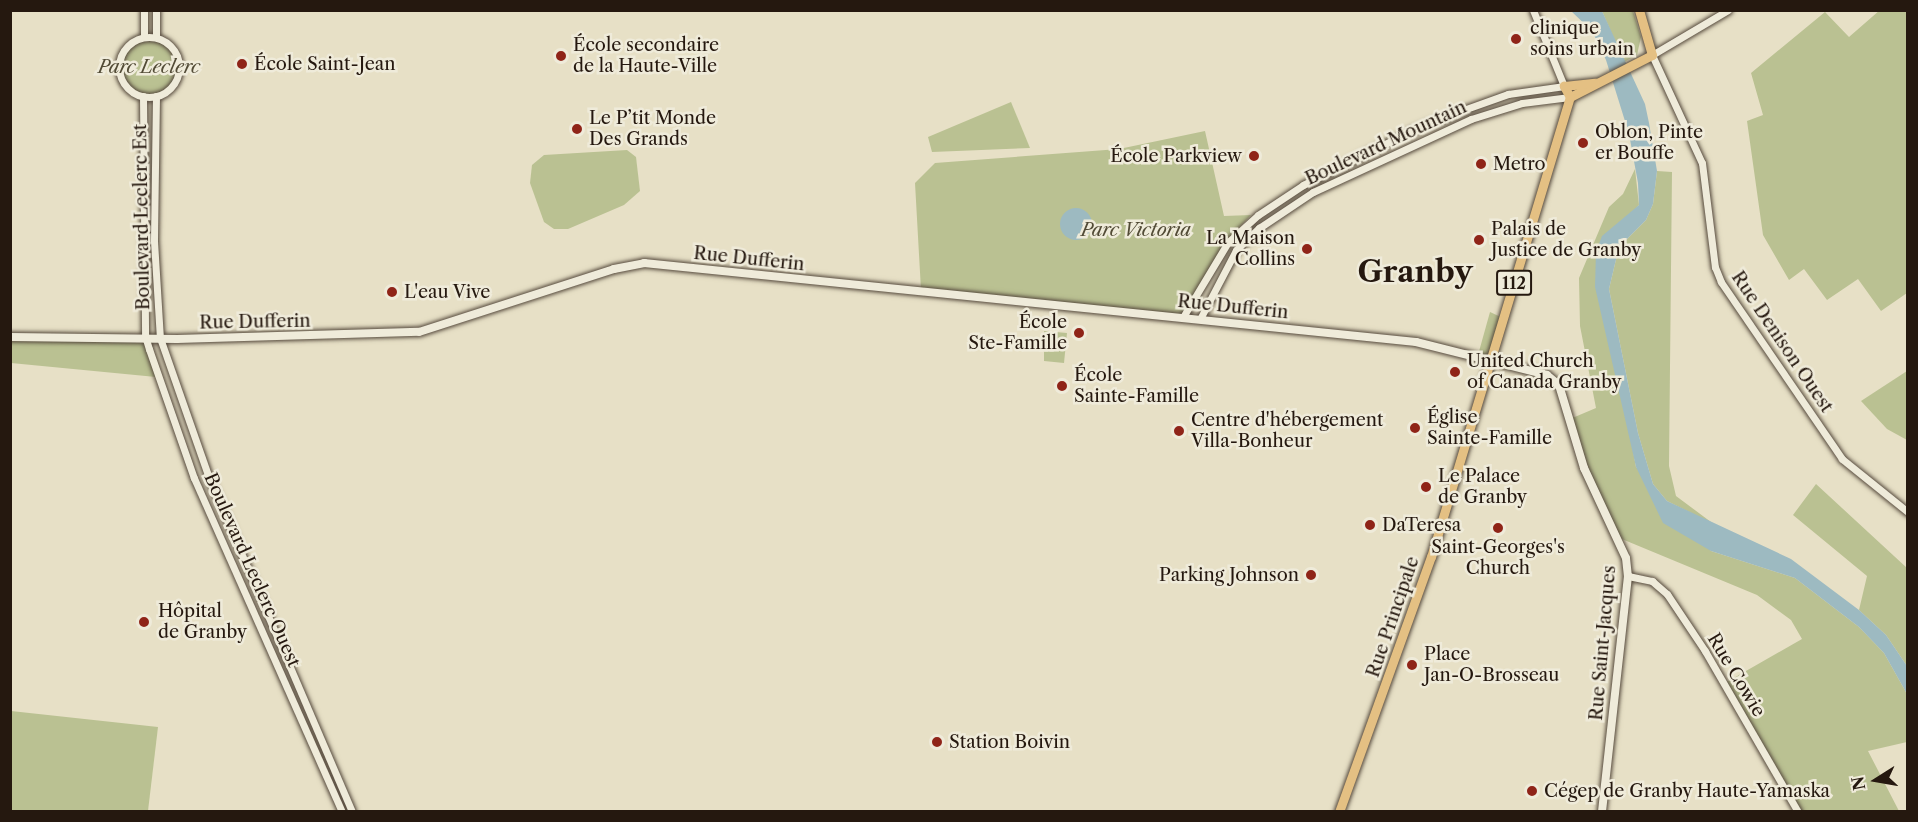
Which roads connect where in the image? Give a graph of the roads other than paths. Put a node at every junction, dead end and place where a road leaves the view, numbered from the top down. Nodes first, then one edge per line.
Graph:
1 (144, 10) edge
2 (156, 10) edge
3 (1533, 10) edge
4 (1639, 10) edge
5 (1728, 10) edge
6 (144, 37) junction
7 (156, 38) junction
8 (1652, 55) junction
9 (1595, 83) junction
10 (1564, 87) junction
11 (143, 96) junction
12 (156, 96) junction
13 (1570, 97) junction
14 (1183, 317) junction
15 (1200, 319) junction
16 (145, 336) junction
17 (10, 337) edge
18 (160, 338) junction
19 (1491, 359) junction
20 (1908, 512) edge
21 (1628, 576) junction
22 (342, 812) edge
23 (352, 812) edge
24 (1339, 812) edge
25 (1602, 812) edge
26 (1798, 812) edge

1 - 6 street
2 - 7 street
3 - 10 street
4 - 8 main road
5 - 8 street
6 - 7 street
6 - 11 street
7 - 12 street
8 - 9 main road
8 - 20 street, Rue Denison Ouest
9 - 10 main road
9 - 13 main road
10 - 13 main road
10 - 14 street, Boulevard Mountain
11 - 12 street
11 - 16 street, Boulevard Leclerc Est
12 - 18 street, Boulevard Leclerc Est
13 - 15 street, Boulevard Mountain
13 - 19 main road, Rue Principale / 112
14 - 15 main road, Rue Dufferin
14 - 18 main road, Rue Dufferin
15 - 19 main road, Rue Dufferin
16 - 17 main road, Rue Dufferin
16 - 18 main road, Rue Dufferin
16 - 22 street, Boulevard Leclerc Ouest
18 - 23 street, Boulevard Leclerc Ouest
19 - 21 main road, Rue Saint-Jacques
19 - 24 main road, Rue Principale / 112
21 - 25 main road, Rue Saint-Jacques
21 - 26 street, Rue Cowie

